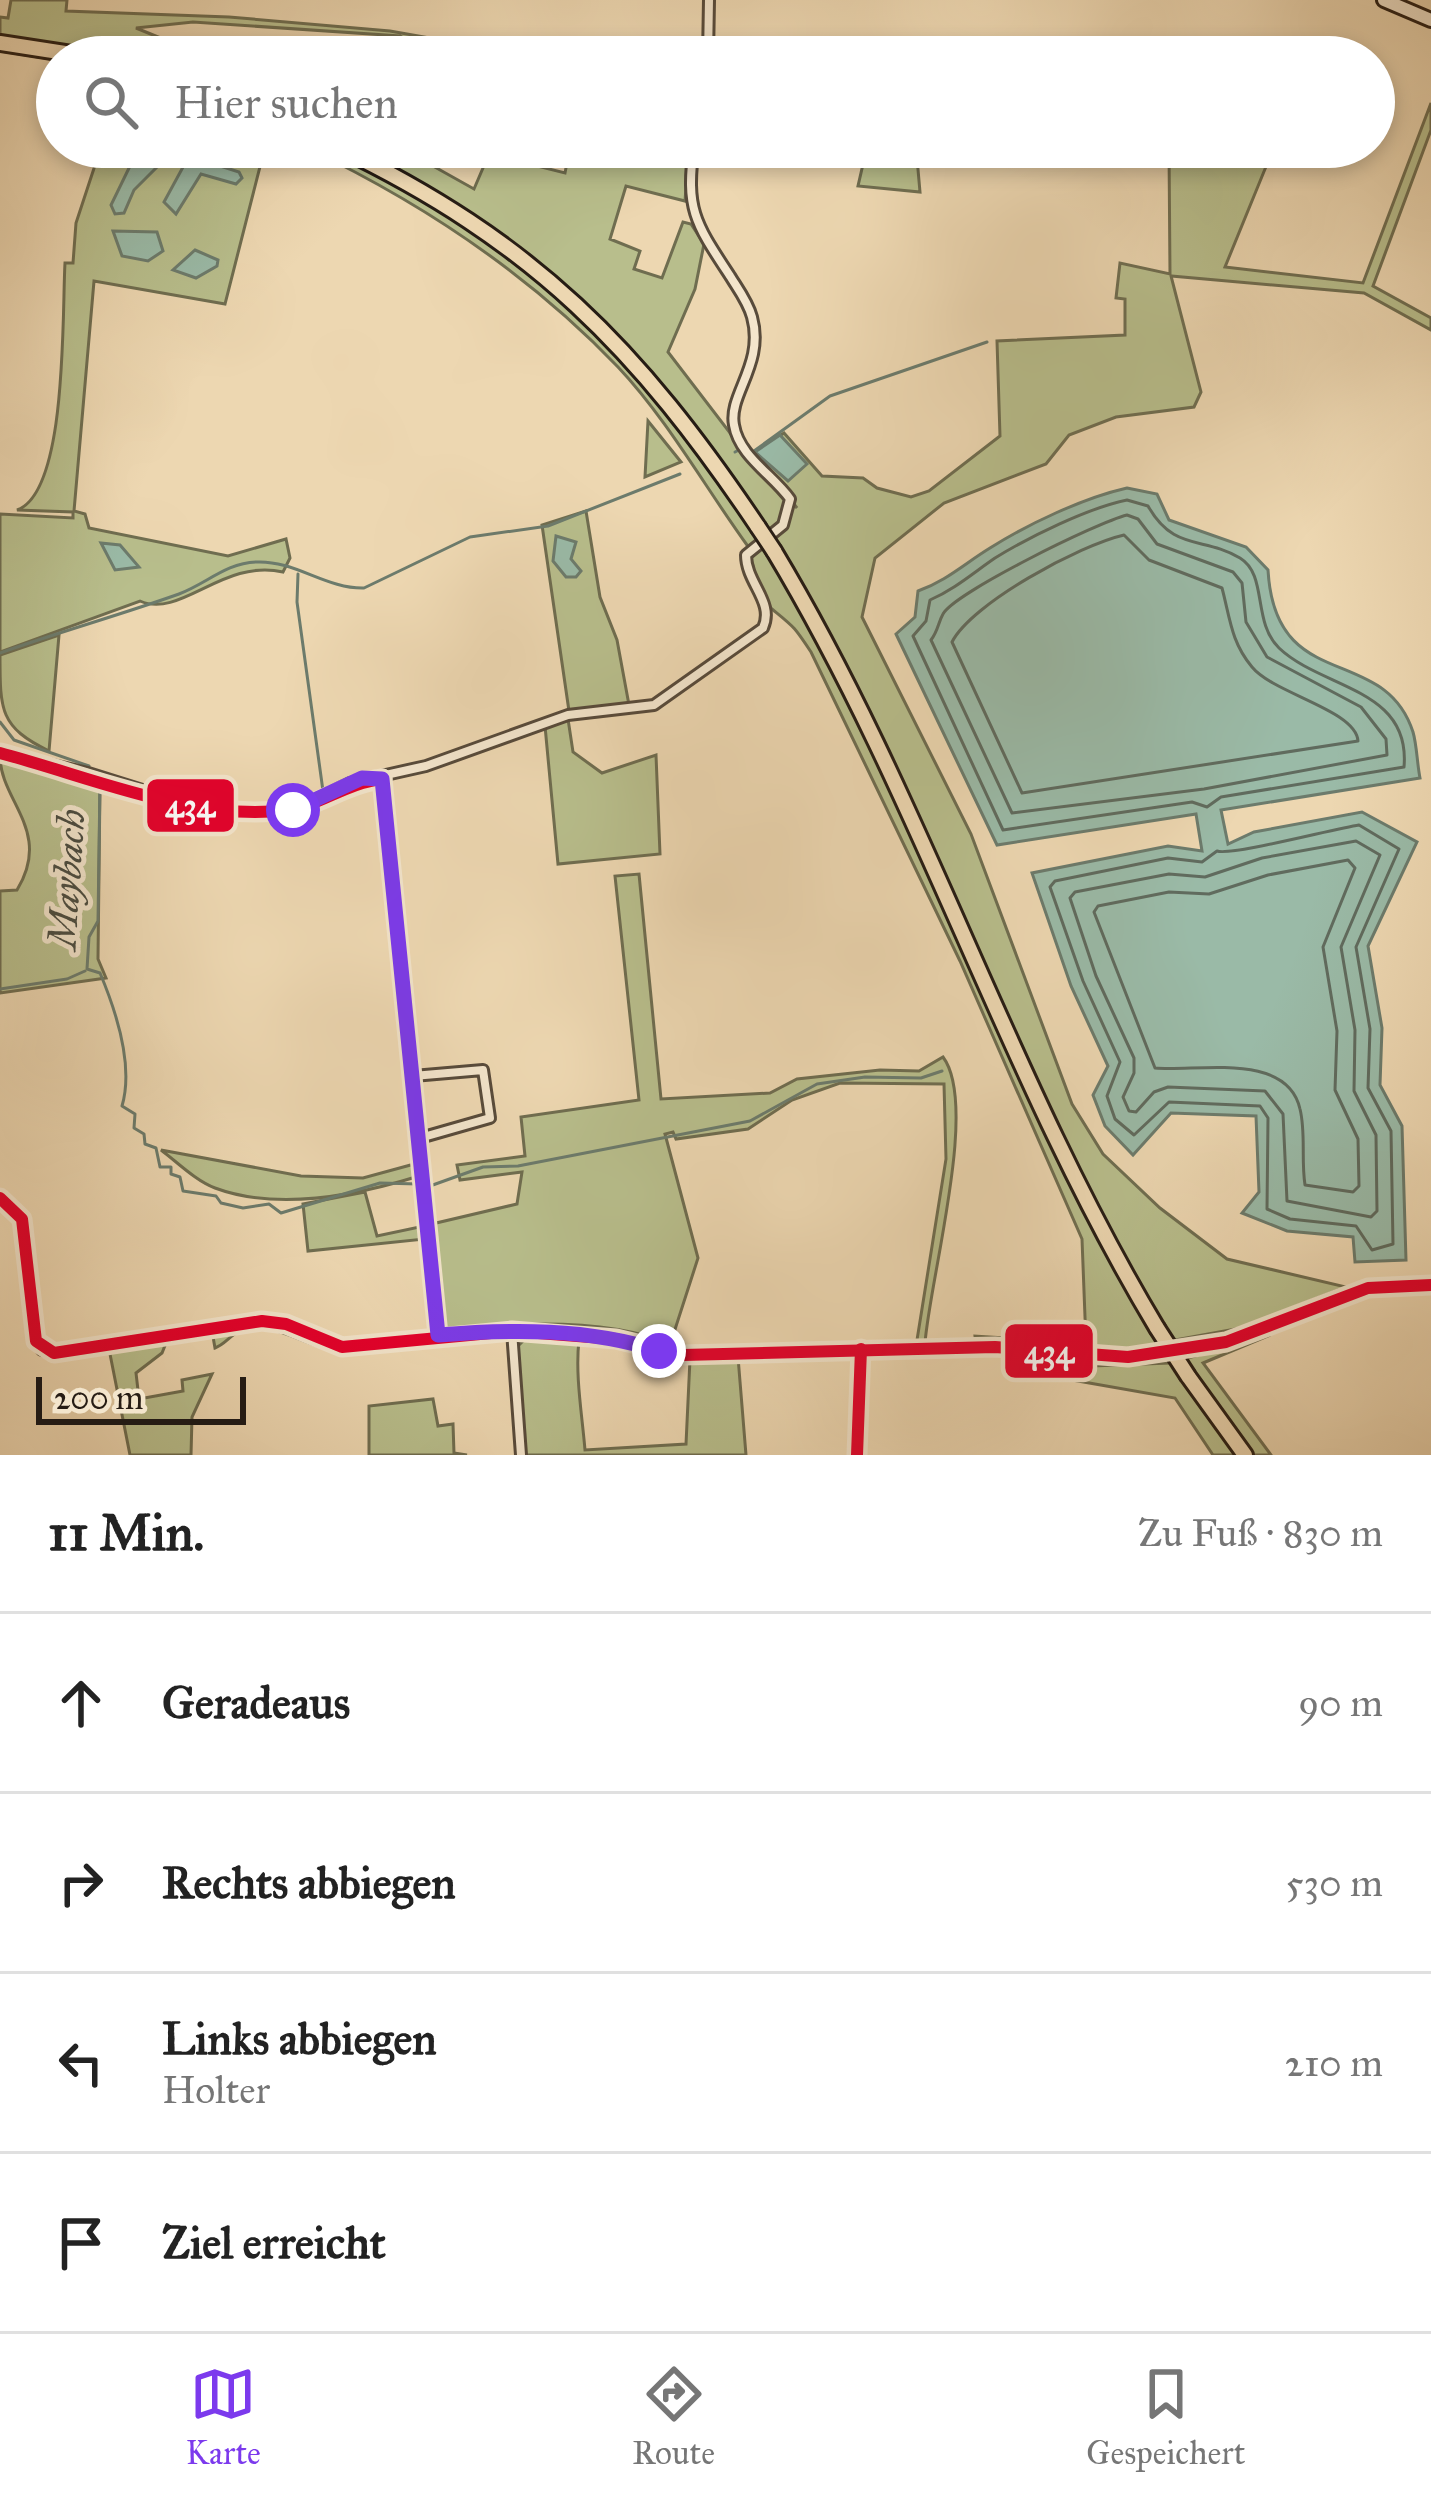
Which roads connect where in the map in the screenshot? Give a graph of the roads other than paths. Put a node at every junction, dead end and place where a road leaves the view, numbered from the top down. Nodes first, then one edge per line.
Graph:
1 (710, 0) edge
2 (1384, 0) edge
3 (1431, 20) edge
4 (709, 36) edge
5 (0, 43) edge
6 (36, 49) edge
7 (377, 168) edge
8 (691, 168) edge
9 (0, 753) edge
10 (382, 779) junction
11 (413, 1076) junction
12 (420, 1138) junction
13 (0, 1198) edge
14 (1431, 1285) edge
15 (512, 1331) junction
16 (438, 1335) junction
17 (861, 1348) junction
18 (521, 1455) edge
19 (856, 1455) edge
20 (1245, 1455) edge

1 - 4 street
2 - 3 street
5 - 6 main road
7 - 20 main road, bridge
8 - 10 street
9 - 10 street
10 - 11 street
11 - 12 street
11 - 12 street
12 - 16 street
13 - 16 street
14 - 17 street
15 - 16 street
15 - 17 street
15 - 18 street
17 - 19 street

